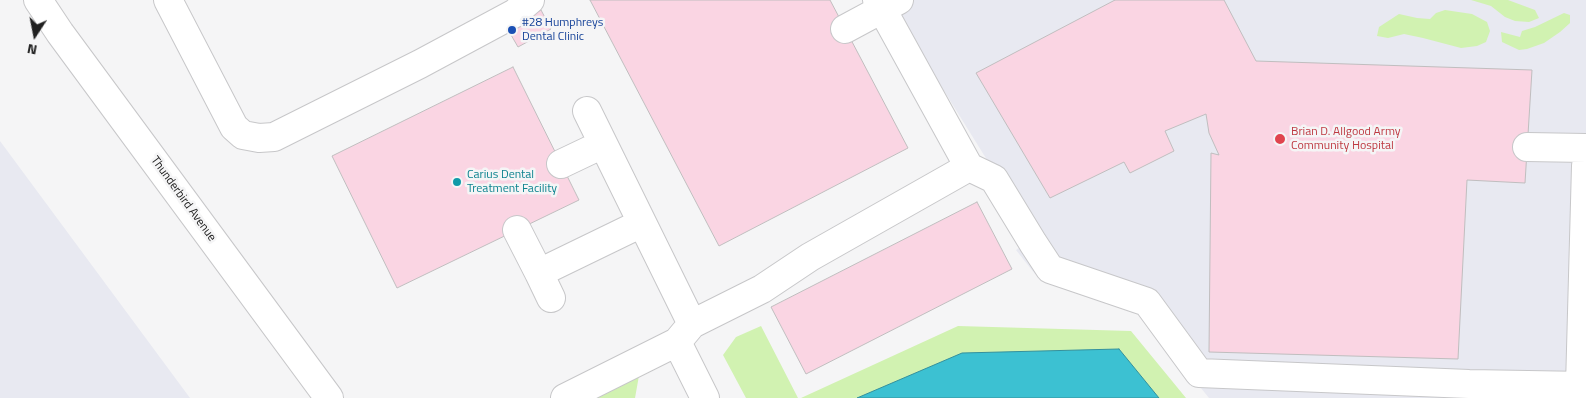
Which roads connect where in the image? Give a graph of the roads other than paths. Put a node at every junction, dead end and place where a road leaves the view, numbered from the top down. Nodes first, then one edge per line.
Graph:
1 (168, 0) edge
2 (530, 0) edge
3 (45, 2) edge
4 (886, 3) edge
5 (845, 29) dead end
6 (587, 111) dead end
7 (603, 144) junction
8 (1527, 147) dead end
9 (1586, 148) edge
10 (561, 164) dead end
11 (1586, 166) edge
12 (969, 167) junction
13 (642, 223) junction
14 (517, 230) dead end
15 (539, 273) junction
16 (551, 298) dead end
17 (684, 333) junction
18 (1583, 386) edge
19 (329, 398) edge
20 (564, 398) edge
21 (705, 398) edge

1 - 2 main road
3 - 19 main road, Thunderbird Avenue
4 - 5 main road
4 - 12 main road
6 - 7 main road
7 - 10 main road
7 - 13 main road
8 - 9 main road
11 - 18 main road
12 - 17 main road
12 - 18 main road
13 - 15 main road
13 - 17 main road
14 - 15 main road
15 - 16 main road
17 - 20 main road
17 - 21 main road

